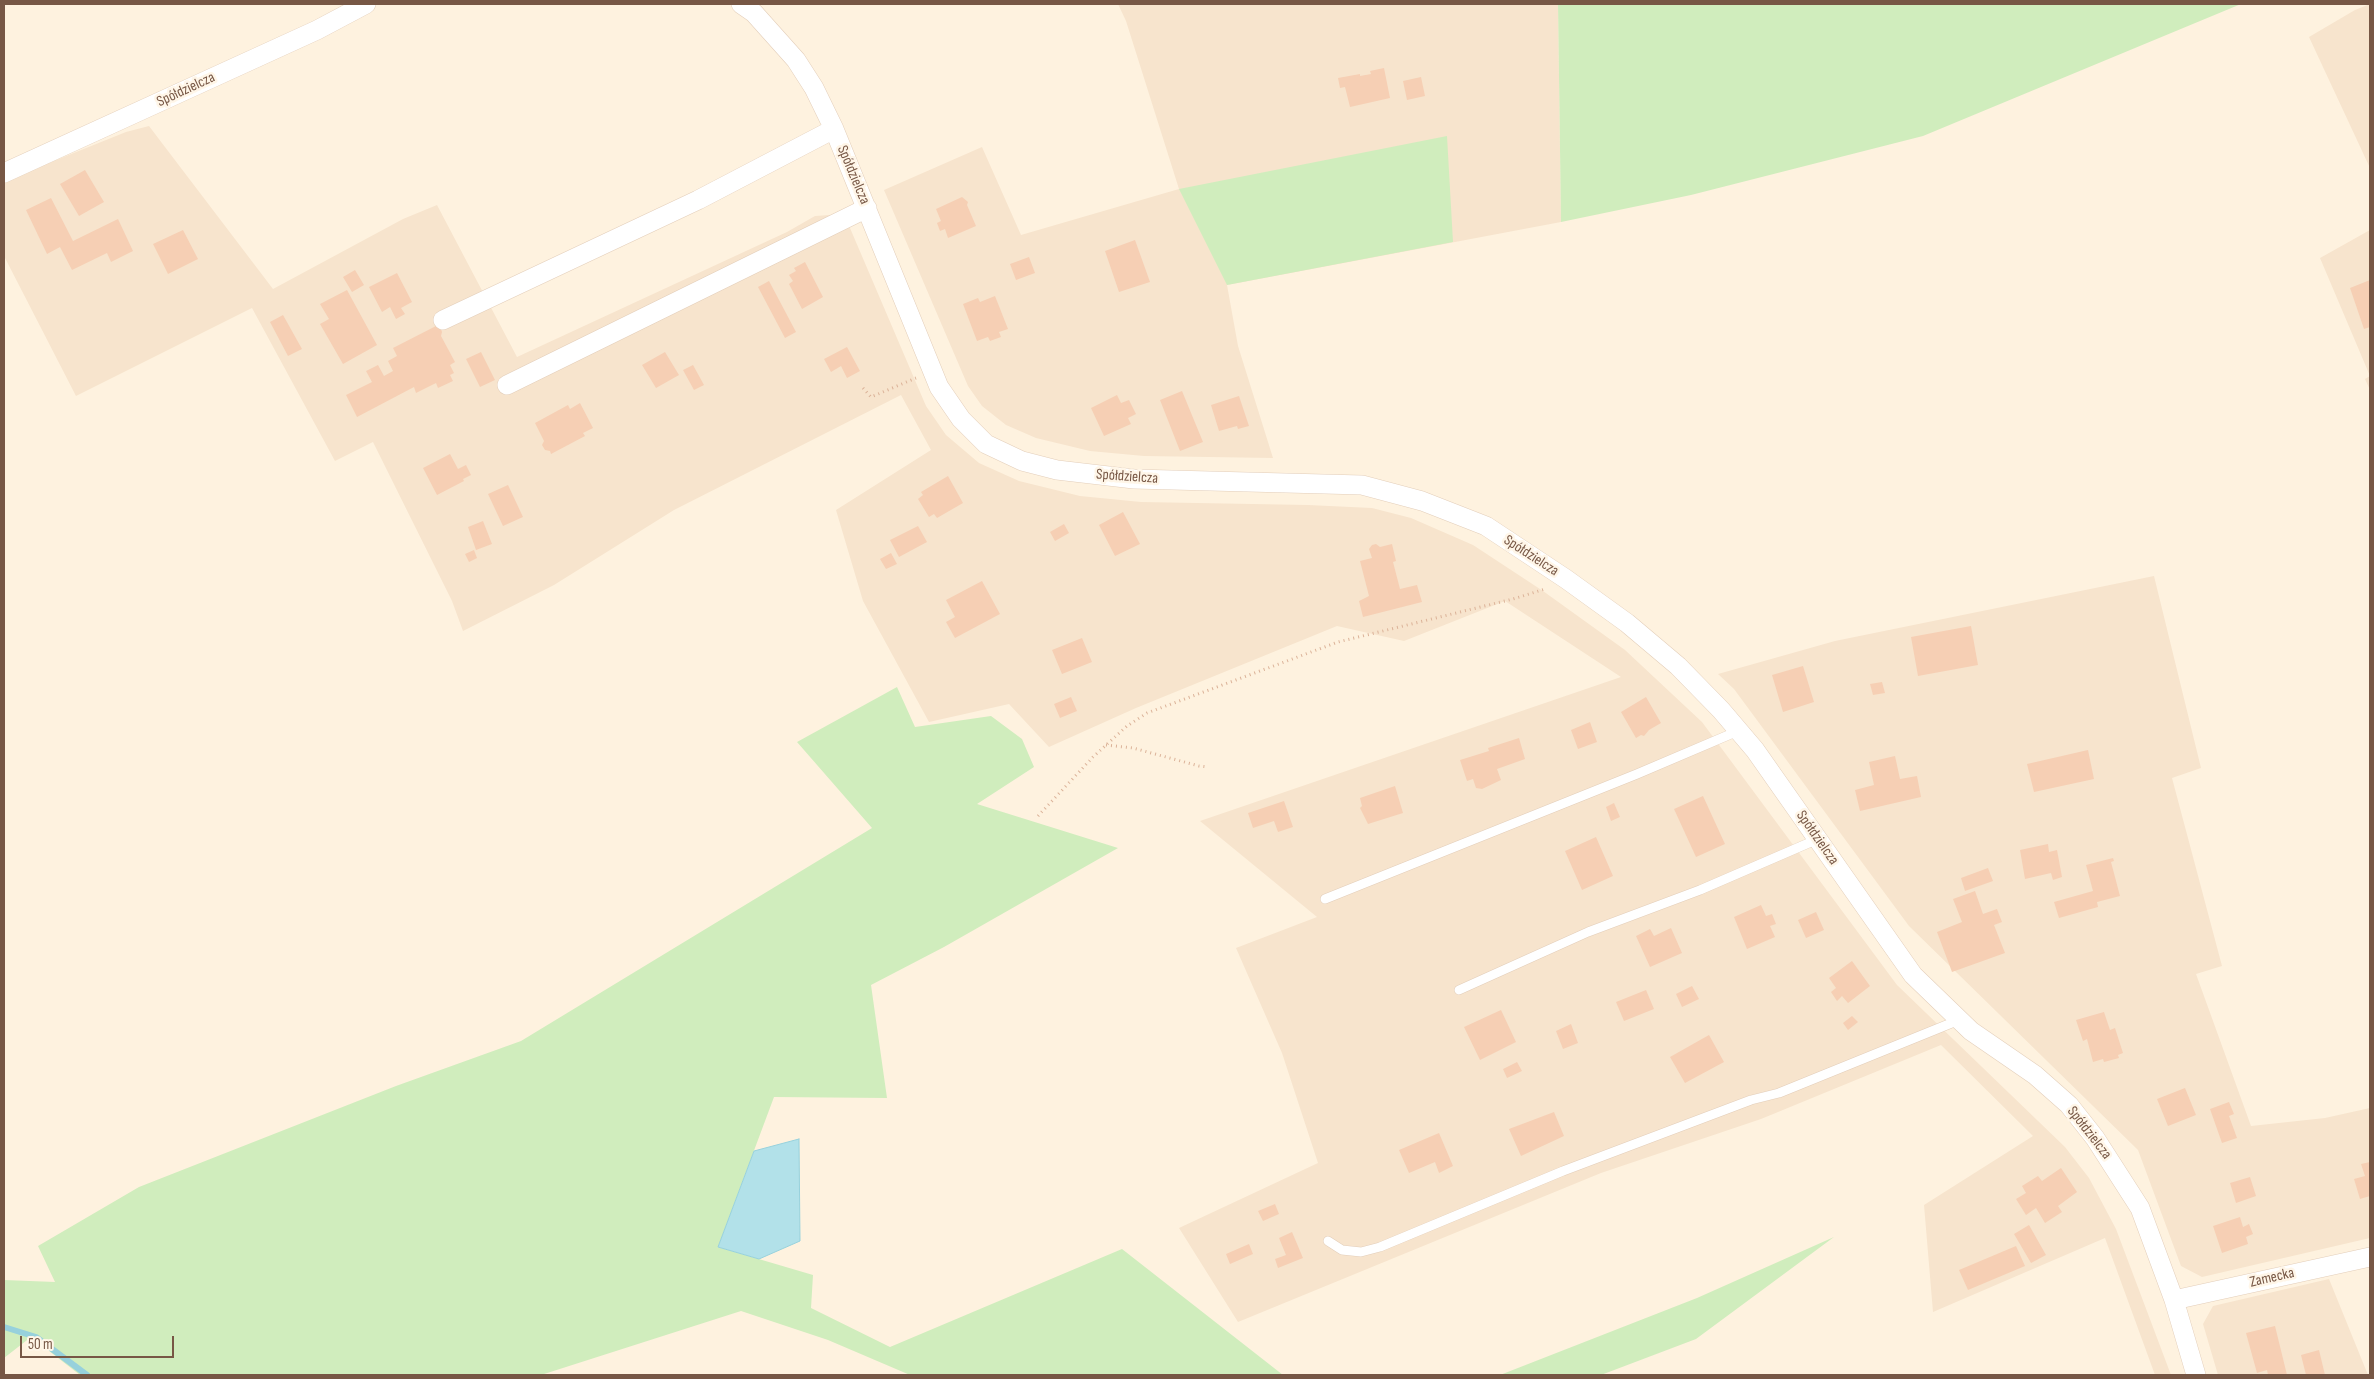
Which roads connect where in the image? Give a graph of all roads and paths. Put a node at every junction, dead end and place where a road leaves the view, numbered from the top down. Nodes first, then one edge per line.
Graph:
1 (366, 4) edge
2 (741, 4) edge
3 (834, 129) junction
4 (4, 173) edge
5 (867, 208) junction
6 (443, 320) dead end
7 (932, 371) junction
8 (507, 385) dead end
9 (863, 388) dead end
10 (1566, 579) junction
11 (1738, 731) junction
12 (1105, 745) junction
13 (1208, 767) dead end
14 (1038, 816) dead end
15 (1818, 838) junction
16 (1325, 899) dead end
17 (1459, 990) dead end
18 (1959, 1020) junction
19 (1328, 1241) dead end
20 (2370, 1257) edge
21 (2174, 1300) junction
22 (2196, 1375) edge

1 - 4 street, Spółdzielcza
2 - 3 street, Spółdzielcza
3 - 5 street, Spółdzielcza
3 - 6 street
5 - 7 street, Spółdzielcza
5 - 8 street
7 - 9 path
7 - 10 street, Spółdzielcza
10 - 11 street, Spółdzielcza
10 - 12 path
11 - 15 street, Spółdzielcza
11 - 16 lane
12 - 13 path
12 - 14 path
15 - 17 lane
15 - 18 street, Spółdzielcza
18 - 19 lane
18 - 21 street, Spółdzielcza
20 - 21 street, Zamecka
21 - 22 street, Spółdzielcza

